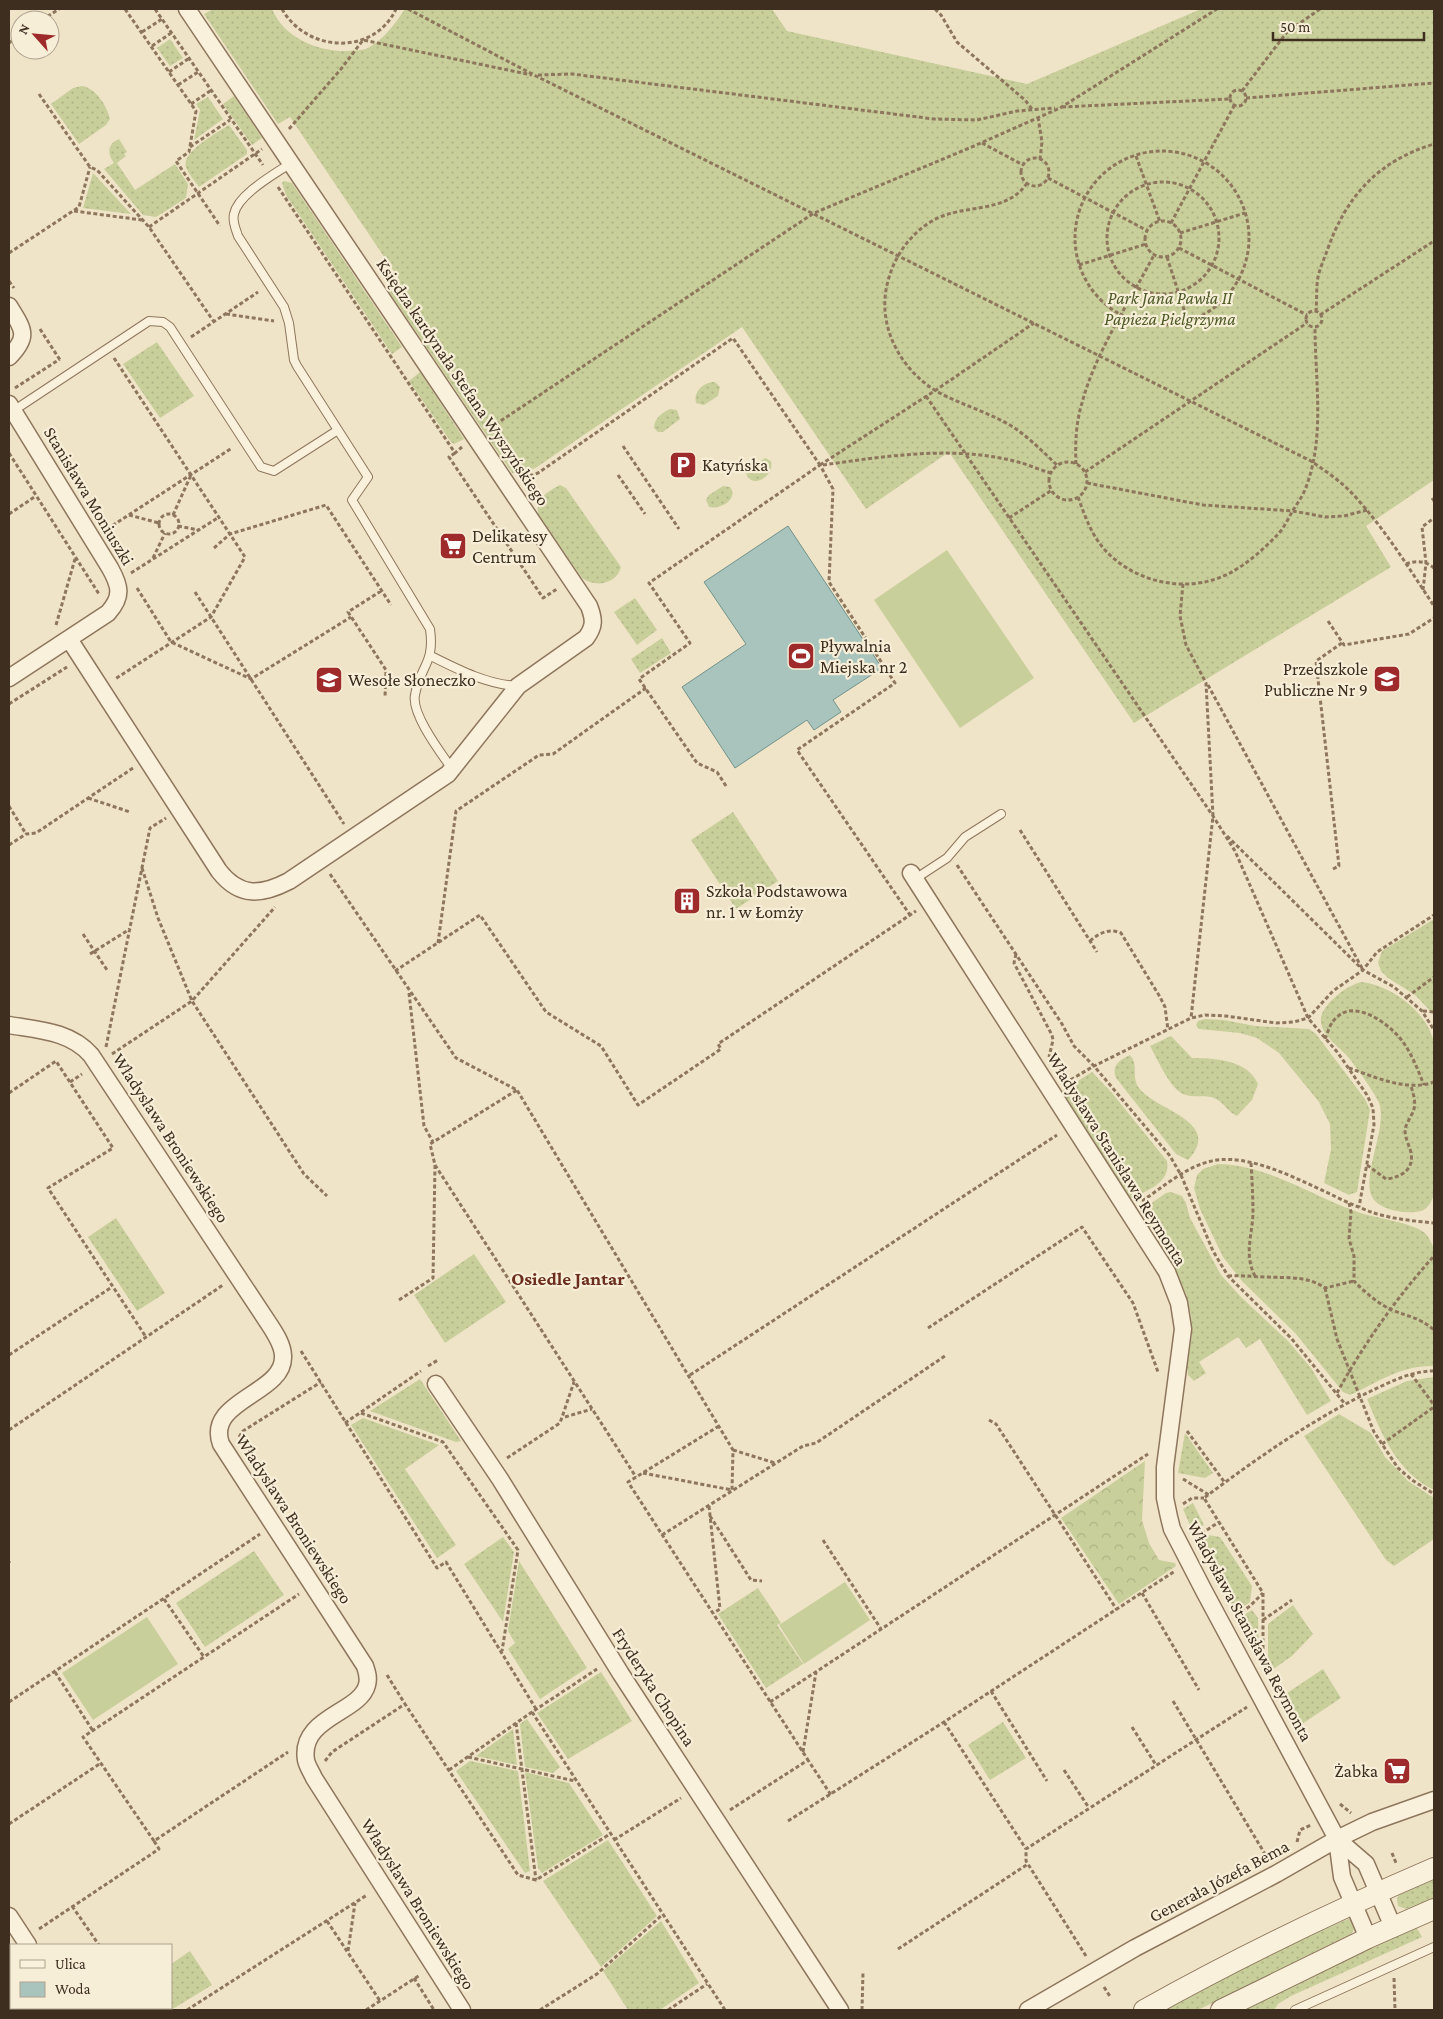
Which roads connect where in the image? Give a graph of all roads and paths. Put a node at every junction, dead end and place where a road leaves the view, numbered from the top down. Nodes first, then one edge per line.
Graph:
1 (125, 9) edge
2 (155, 9) edge
3 (187, 9) edge
4 (282, 9) edge
5 (396, 9) edge
6 (408, 9) edge
7 (935, 9) edge
8 (1217, 9) edge
9 (1320, 9) edge
10 (162, 19) junction
11 (142, 32) junction
12 (171, 33) junction
13 (363, 40) junction
14 (152, 46) junction
15 (188, 58) junction
16 (169, 72) junction
17 (198, 72) junction
18 (536, 76) junction
19 (1434, 84) edge
20 (178, 85) junction
21 (210, 91) junction
22 (1242, 91) junction
23 (39, 94) dead end
24 (1246, 98) junction
25 (1229, 99) junction
26 (191, 104) junction
27 (1234, 106) junction
28 (1060, 108) junction
29 (1032, 109) junction
30 (1038, 117) junction
31 (230, 120) junction
32 (276, 140) junction
33 (982, 143) junction
34 (1434, 144) edge
35 (190, 148) junction
36 (255, 155) junction
37 (1136, 156) junction
38 (1040, 159) junction
39 (1204, 161) junction
40 (291, 163) junction
41 (1023, 165) junction
42 (90, 167) junction
43 (271, 177) junction
44 (1048, 178) junction
45 (1027, 183) junction
46 (1147, 185) junction
47 (1189, 188) junction
48 (198, 193) junction
49 (1085, 198) junction
50 (74, 211) junction
51 (1113, 212) junction
52 (814, 213) junction
53 (1245, 213) junction
54 (142, 220) junction
55 (1160, 222) junction
56 (1216, 222) junction
57 (1171, 223) junction
58 (149, 227) junction
59 (1148, 231) junction
60 (225, 233) dead end
61 (1180, 233) junction
62 (1434, 241) edge
63 (1146, 244) junction
64 (1179, 248) junction
65 (9, 253) edge
66 (899, 255) junction
67 (1110, 255) junction
68 (1154, 255) junction
69 (1167, 257) junction
70 (1079, 265) junction
71 (1212, 265) junction
72 (1239, 280) junction
73 (269, 285) junction
74 (1137, 288) junction
75 (1180, 292) junction
76 (9, 306) edge
77 (1316, 312) junction
78 (225, 314) junction
79 (1122, 315) junction
80 (1307, 315) junction
81 (1320, 315) junction
82 (214, 322) junction
83 (1188, 322) junction
84 (289, 323) junction
85 (1034, 323) junction
86 (1307, 324) junction
87 (1315, 327) junction
88 (181, 344) junction
89 (108, 348) junction
90 (1100, 356) junction
91 (9, 357) edge
92 (936, 390) junction
93 (926, 396) junction
94 (1192, 402) junction
95 (11, 407) edge
96 (338, 430) junction
97 (477, 437) junction
98 (243, 441) junction
99 (622, 446) dead end
100 (455, 452) junction
101 (9, 454) edge
102 (1314, 463) junction
103 (1076, 464) junction
104 (820, 465) junction
105 (1058, 466) junction
106 (1085, 472) junction
107 (1051, 473) junction
108 (518, 474) dead end
109 (191, 475) junction
110 (618, 475) dead end
111 (1087, 483) junction
112 (1052, 490) junction
113 (36, 496) junction
114 (1078, 497) junction
115 (1367, 510) junction
116 (1293, 511) junction
117 (9, 514) edge
118 (645, 514) dead end
119 (129, 515) junction
120 (173, 515) junction
121 (219, 517) junction
122 (1009, 518) junction
123 (1434, 518) edge
124 (159, 523) junction
125 (178, 526) junction
126 (680, 529) dead end
127 (199, 530) junction
128 (103, 532) dead end
129 (165, 533) junction
130 (230, 534) junction
131 (214, 548) dead end
132 (76, 558) junction
133 (152, 560) junction
134 (1426, 563) junction
135 (1406, 564) junction
136 (1434, 568) edge
137 (128, 575) dead end
138 (572, 579) junction
139 (1183, 584) junction
140 (1423, 590) junction
141 (381, 591) junction
142 (194, 592) dead end
143 (391, 605) dead end
144 (1434, 606) edge
145 (110, 611) junction
146 (211, 617) junction
147 (351, 617) junction
148 (1434, 618) edge
149 (1328, 621) dead end
150 (62, 636) junction
151 (171, 642) junction
152 (1342, 642) junction
153 (431, 656) junction
154 (69, 665) dead end
155 (9, 678) edge
156 (251, 679) junction
157 (112, 681) dead end
158 (1206, 683) junction
159 (518, 686) junction
160 (646, 688) junction
161 (385, 697) dead end
162 (9, 704) edge
163 (138, 765) dead end
164 (452, 770) junction
165 (726, 786) dead end
166 (88, 798) junction
167 (9, 806) edge
168 (130, 812) dead end
169 (172, 814) dead end
170 (1000, 814) dead end
171 (1213, 816) junction
172 (348, 830) dead end
173 (1020, 830) dead end
174 (1223, 832) junction
175 (26, 834) junction
176 (9, 845) edge
177 (956, 864) dead end
178 (326, 867) dead end
179 (142, 868) junction
180 (1333, 869) dead end
181 (913, 876) joint
182 (280, 902) dead end
183 (919, 909) dead end
184 (910, 915) junction
185 (1434, 915) edge
186 (130, 929) junction
187 (83, 934) dead end
188 (1090, 941) junction
189 (438, 943) junction
190 (94, 951) junction
191 (1097, 952) dead end
192 (90, 954) dead end
193 (1016, 954) junction
194 (107, 970) dead end
195 (1362, 970) junction
196 (395, 971) junction
197 (1434, 977) edge
198 (409, 991) junction
199 (1407, 997) junction
200 (192, 1001) junction
201 (1422, 1011) junction
202 (1434, 1012) edge
203 (1191, 1018) junction
204 (1308, 1018) junction
205 (9, 1025) edge
206 (1168, 1030) junction
207 (1434, 1030) edge
208 (1325, 1039) junction
209 (102, 1057) junction
210 (1048, 1065) dead end
211 (1094, 1066) junction
212 (1348, 1068) junction
213 (70, 1082) junction
214 (1434, 1082) edge
215 (1063, 1085) dead end
216 (1424, 1085) junction
217 (1411, 1086) junction
218 (517, 1090) junction
219 (9, 1093) edge
220 (1073, 1124) junction
221 (433, 1142) junction
222 (1251, 1164) junction
223 (435, 1165) junction
224 (1367, 1165) junction
225 (1181, 1175) junction
226 (327, 1196) dead end
227 (1349, 1203) junction
228 (1135, 1206) dead end
229 (1359, 1207) junction
230 (1434, 1222) edge
231 (1434, 1256) edge
232 (237, 1275) junction
233 (1228, 1276) junction
234 (1255, 1276) junction
235 (1354, 1281) junction
236 (112, 1287) junction
237 (1325, 1288) junction
238 (399, 1300) dead end
239 (1392, 1310) junction
240 (928, 1328) dead end
241 (1434, 1330) edge
242 (146, 1337) junction
243 (9, 1356) edge
244 (945, 1356) dead end
245 (438, 1360) dead end
246 (1349, 1371) junction
247 (1434, 1371) edge
248 (1411, 1374) junction
249 (1159, 1375) dead end
250 (690, 1376) junction
251 (574, 1381) junction
252 (321, 1382) dead end
253 (436, 1384) dead end
254 (1337, 1393) junction
255 (1360, 1396) junction
256 (1345, 1404) junction
257 (1434, 1406) edge
258 (593, 1409) junction
259 (361, 1413) junction
260 (564, 1417) junction
261 (989, 1420) dead end
262 (346, 1423) dead end
263 (1183, 1425) dead end
264 (719, 1426) junction
265 (9, 1430) edge
266 (238, 1442) dead end
267 (1382, 1444) junction
268 (733, 1450) junction
269 (1166, 1450) junction
270 (502, 1452) dead end
271 (775, 1463) junction
272 (643, 1473) junction
273 (636, 1477) junction
274 (1187, 1480) dead end
275 (1225, 1484) junction
276 (732, 1490) junction
277 (1434, 1494) edge
278 (1209, 1495) junction
279 (1204, 1498) junction
280 (1184, 1503) dead end
281 (708, 1506) junction
282 (710, 1515) junction
283 (1055, 1515) junction
284 (1219, 1522) junction
285 (273, 1526) junction
286 (662, 1535) junction
287 (1198, 1535) dead end
288 (823, 1540) dead end
289 (1190, 1561) junction
290 (762, 1581) dead end
291 (312, 1585) junction
292 (1142, 1593) junction
293 (1263, 1593) junction
294 (164, 1599) junction
295 (1292, 1600) dead end
296 (1117, 1610) junction
297 (1244, 1611) dead end
298 (713, 1613) junction
299 (1263, 1620) junction
300 (881, 1629) junction
301 (502, 1652) dead end
302 (204, 1657) junction
303 (613, 1660) junction
304 (1264, 1664) dead end
305 (384, 1670) dead end
306 (816, 1671) junction
307 (55, 1672) junction
308 (1199, 1690) dead end
309 (991, 1691) junction
310 (1262, 1697) junction
311 (1173, 1701) dead end
312 (9, 1702) edge
313 (770, 1702) junction
314 (405, 1704) junction
315 (532, 1712) junction
316 (944, 1722) junction
317 (516, 1723) junction
318 (1132, 1727) dead end
319 (93, 1731) junction
320 (310, 1738) junction
321 (1196, 1739) junction
322 (803, 1752) junction
323 (468, 1757) junction
324 (808, 1760) junction
325 (101, 1763) junction
326 (1156, 1765) junction
327 (325, 1766) dead end
328 (522, 1769) junction
329 (449, 1770) junction
330 (1064, 1770) dead end
331 (576, 1781) junction
332 (1047, 1781) dead end
333 (696, 1788) junction
334 (830, 1795) junction
335 (1335, 1798) dead end
336 (1434, 1800) edge
337 (1089, 1808) junction
338 (726, 1813) dead end
339 (1355, 1814) dead end
340 (788, 1821) dead end
341 (9, 1824) edge
342 (610, 1834) junction
343 (614, 1840) junction
344 (1337, 1840) junction
345 (154, 1841) junction
346 (1026, 1849) junction
347 (1270, 1862) dead end
348 (1028, 1864) junction
349 (1434, 1868) edge
350 (536, 1880) junction
351 (382, 1885) junction
352 (1378, 1892) junction
353 (355, 1902) junction
354 (1354, 1902) junction
355 (72, 1906) junction
356 (1434, 1909) edge
357 (662, 1915) junction
358 (9, 1916) edge
359 (327, 1921) junction
360 (1393, 1927) junction
361 (1368, 1938) junction
362 (26, 1942) edge
363 (98, 1944) edge
364 (1434, 1947) edge
365 (898, 1949) dead end
366 (348, 1952) junction
367 (434, 1966) junction
368 (1095, 1970) junction
369 (863, 1972) dead end
370 (1394, 1972) dead end
371 (414, 1978) junction
372 (707, 1984) junction
373 (1111, 1998) dead end
374 (380, 2001) junction
375 (187, 2010) edge
376 (366, 2010) edge
377 (434, 2010) edge
378 (462, 2010) edge
379 (540, 2010) edge
380 (668, 2010) edge
381 (725, 2010) edge
382 (840, 2010) edge
383 (862, 2010) edge
384 (1028, 2010) edge
385 (1144, 2010) edge
386 (1221, 2010) edge
387 (1295, 2010) edge
388 (1395, 2010) edge

1 - 11 path
2 - 10 path
3 - 32 street, Księdza kardynała Stefana Wyszyńskiego
4 - 13 path
5 - 13 path
6 - 18 path
7 - 29 path
8 - 28 path
9 - 22 path
10 - 11 path
10 - 12 path
11 - 14 path
12 - 14 path
12 - 15 path
13 - 18 path
13 - 32 path
14 - 16 path
15 - 16 path
15 - 17 path
16 - 20 path
17 - 20 path
17 - 21 path
18 - 29 path
18 - 52 path
19 - 24 path
20 - 26 path
21 - 26 path
21 - 31 path
22 - 24 path
22 - 25 path
23 - 42 path
24 - 27 path
25 - 27 path
25 - 28 path
26 - 35 path
27 - 39 path
28 - 29 path
28 - 30 path
30 - 33 path
30 - 38 path
31 - 35 path
31 - 36 path
32 - 36 path
32 - 40 street, Księdza kardynała Stefana Wyszyńskiego
33 - 41 path
33 - 52 path
34 - 77 path
35 - 48 path
36 - 43 path
36 - 48 path
37 - 39 path
37 - 46 path
37 - 49 path
38 - 41 path
38 - 44 path
39 - 47 path
39 - 53 path
40 - 43 lane
40 - 97 street, Księdza kardynała Stefana Wyszyńskiego
41 - 45 path
42 - 50 path
42 - 54 path
43 - 73 lane
43 - 100 path
44 - 45 path
44 - 49 path
45 - 66 path
46 - 47 path
46 - 51 path
46 - 55 path
47 - 56 path
47 - 57 path
48 - 58 path
48 - 60 path
49 - 51 path
49 - 70 path
50 - 54 path
50 - 65 path
51 - 59 path
51 - 67 path
52 - 66 path
52 - 97 path
53 - 56 path
53 - 72 path
54 - 58 path
55 - 57 path
55 - 59 path
56 - 61 path
56 - 71 path
57 - 61 path
58 - 82 path
59 - 63 path
61 - 64 path
62 - 81 path
63 - 67 path
63 - 68 path
64 - 69 path
64 - 71 path
66 - 85 path
66 - 92 path
67 - 70 path
67 - 74 path
68 - 69 path
68 - 74 path
69 - 75 path
70 - 79 path
71 - 72 path
71 - 75 path
72 - 80 path
72 - 83 path
73 - 78 path
73 - 84 lane
74 - 75 path
74 - 79 path
75 - 83 path
76 - 91 street
77 - 80 path
77 - 81 path
78 - 82 path
78 - 84 path
79 - 83 path
79 - 90 path
80 - 86 path
81 - 87 path
82 - 88 path
84 - 96 lane
85 - 90 path
85 - 92 path
86 - 87 path
86 - 94 path
87 - 102 path
88 - 89 lane
88 - 98 lane
89 - 95 lane
89 - 109 path
90 - 94 path
90 - 103 path
92 - 93 path
92 - 105 path
93 - 104 path
93 - 122 path
94 - 102 path
94 - 106 path
95 - 145 street, Stanisława Moniuszki
96 - 98 lane
96 - 153 lane
97 - 100 path
97 - 138 street, Księdza kardynała Stefana Wyszyńskiego
98 - 109 path
99 - 126 path
100 - 138 path
101 - 113 path
102 - 115 path
102 - 116 path
103 - 105 path
103 - 106 path
104 - 107 path
104 - 108 path
104 - 160 path
104 - 184 path
105 - 107 path
106 - 111 path
107 - 112 path
109 - 119 path
109 - 120 path
109 - 121 path
110 - 118 path
111 - 114 path
111 - 116 path
112 - 114 path
112 - 122 path
113 - 117 path
113 - 132 path
114 - 139 path
115 - 116 path
115 - 135 path
116 - 139 path
119 - 124 path
119 - 128 path
120 - 124 path
120 - 125 path
121 - 127 path
121 - 130 path
122 - 171 path
123 - 134 path
124 - 129 path
125 - 127 path
125 - 129 path
127 - 133 path
129 - 133 path
130 - 131 path
130 - 141 path
130 - 146 path
132 - 145 path
132 - 150 path
133 - 137 path
134 - 135 path
134 - 136 path
134 - 140 path
135 - 140 path
138 - 159 street, Księdza kardynała Stefana Wyszyńskiego
139 - 158 path
140 - 144 path
141 - 143 path
141 - 147 path
142 - 146 path
145 - 150 street
146 - 151 path
146 - 156 path
147 - 156 path
147 - 161 path
148 - 152 path
149 - 152 path
150 - 155 street
150 - 164 street, Księdza kardynała Stefana Wyszyńskiego
151 - 156 path
151 - 157 path
152 - 180 path
153 - 159 lane
153 - 164 lane
154 - 162 path
156 - 172 path
158 - 171 path
158 - 195 path
159 - 164 street, Księdza kardynała Stefana Wyszyńskiego
160 - 165 path
160 - 189 path
163 - 166 path
166 - 168 path
166 - 175 path
167 - 175 path
169 - 179 path
170 - 181 lane, Władysława Stanisława Reymonta
171 - 174 path
171 - 203 path
173 - 188 path
174 - 195 path
174 - 204 path
175 - 176 path
177 - 193 path
178 - 196 path
179 - 186 path
179 - 200 path
181 - 220 street, Władysława Stanisława Reymonta
182 - 200 path
183 - 184 path
184 - 189 path
185 - 195 path
186 - 190 path
186 - 209 path
187 - 190 path
188 - 191 path
188 - 206 path
189 - 196 path
190 - 192 path
190 - 194 path
193 - 210 path
193 - 211 path
195 - 199 path
195 - 204 path
196 - 198 path
197 - 199 path
198 - 218 path
198 - 221 path
199 - 201 path
200 - 209 path
200 - 226 path
201 - 202 path
201 - 207 path
203 - 204 path
203 - 206 path
204 - 208 path
205 - 209 street, Władysława Broniewskiego
206 - 211 path
208 - 212 path
208 - 216 path
209 - 213 path
209 - 232 street, Władysława Broniewskiego
211 - 215 path
211 - 225 path
212 - 217 path
212 - 224 path
213 - 219 path
213 - 236 path
214 - 216 path
216 - 217 path
217 - 224 path
218 - 221 path
218 - 250 path
220 - 250 path
220 - 269 street, Władysława Stanisława Reymonta
221 - 223 path
222 - 225 path
222 - 227 path
222 - 234 path
223 - 238 path
223 - 251 path
224 - 229 path
225 - 228 path
225 - 233 path
227 - 229 path
227 - 235 path
229 - 230 path
231 - 239 path
232 - 242 path
232 - 285 street, Władysława Broniewskiego
233 - 234 path
233 - 254 path
234 - 237 path
235 - 237 path
235 - 239 path
236 - 242 path
236 - 243 path
237 - 246 path
239 - 241 path
239 - 246 path
240 - 249 path
242 - 265 path
244 - 271 path
245 - 259 path
246 - 254 path
246 - 255 path
247 - 248 path
248 - 255 path
248 - 257 path
250 - 264 path
251 - 258 path
251 - 260 path
252 - 266 path
253 - 303 street, Fryderyka Chopina
254 - 256 path
255 - 256 path
255 - 267 path
256 - 275 path
257 - 267 path
258 - 260 path
258 - 273 path
259 - 262 path
259 - 301 path
260 - 270 path
261 - 283 path
263 - 275 path
264 - 268 path
264 - 272 path
267 - 277 path
268 - 271 path
268 - 276 path
269 - 283 path
269 - 289 street, Władysława Stanisława Reymonta
271 - 276 path
272 - 273 path
272 - 276 path
273 - 286 path
274 - 278 path
275 - 278 path
276 - 281 path
278 - 279 path
279 - 280 path
279 - 284 path
281 - 282 path
281 - 286 path
282 - 290 path
282 - 298 path
283 - 296 path
283 - 300 path
284 - 287 path
284 - 293 path
285 - 291 street, Władysława Broniewskiego
285 - 294 path
286 - 298 path
288 - 300 path
289 - 292 path
289 - 310 street, Władysława Stanisława Reymonta
291 - 302 path
291 - 320 street, Władysława Broniewskiego
292 - 296 path
292 - 308 path
293 - 297 path
293 - 299 path
294 - 302 path
294 - 307 path
295 - 299 path
296 - 309 path
298 - 313 path
299 - 304 path
300 - 306 path
302 - 319 path
303 - 315 path
303 - 333 street, Fryderyka Chopina
305 - 314 path
306 - 313 path
306 - 322 path
307 - 312 path
307 - 319 path
309 - 316 path
309 - 332 path
310 - 321 path
310 - 344 street, Władysława Stanisława Reymonta
311 - 321 path
313 - 322 path
314 - 327 path
314 - 329 path
315 - 317 path
315 - 331 path
316 - 334 path
316 - 346 path
317 - 323 path
317 - 328 path
318 - 326 path
319 - 325 path
320 - 345 path
320 - 351 street, Władysława Broniewskiego
321 - 326 path
321 - 347 path
322 - 324 path
323 - 328 path
323 - 329 path
324 - 334 path
324 - 338 path
325 - 341 path
325 - 345 path
326 - 337 path
328 - 331 path
328 - 350 path
329 - 350 path
330 - 337 path
331 - 342 path
333 - 343 path
333 - 382 street, Fryderyka Chopina
334 - 340 path
335 - 339 path
336 - 344 street, Generała Józefa Bema
337 - 346 path
342 - 343 path
342 - 350 path
343 - 357 path
344 - 352 street, Władysława Stanisława Reymonta
344 - 354 street, Władysława Stanisława Reymonta
344 - 368 street, Generała Józefa Bema
345 - 355 path
346 - 348 path
348 - 365 path
348 - 368 path
349 - 352 street
351 - 353 path
351 - 367 street, Władysława Broniewskiego
352 - 354 street
352 - 360 street, Władysława Stanisława Reymonta
353 - 359 path
353 - 366 path
354 - 361 street, Władysława Stanisława Reymonta
354 - 385 street
355 - 362 path
355 - 363 path
356 - 360 street
357 - 372 path
357 - 379 path
358 - 362 street
359 - 366 path
359 - 375 path
360 - 361 street
361 - 386 street
364 - 387 lane
366 - 374 path
367 - 371 path
367 - 378 street, Władysława Broniewskiego
368 - 373 path
368 - 384 street, Generała Józefa Bema
369 - 383 path
370 - 388 path
371 - 374 path
371 - 377 path
372 - 380 path
372 - 381 path
374 - 376 path

